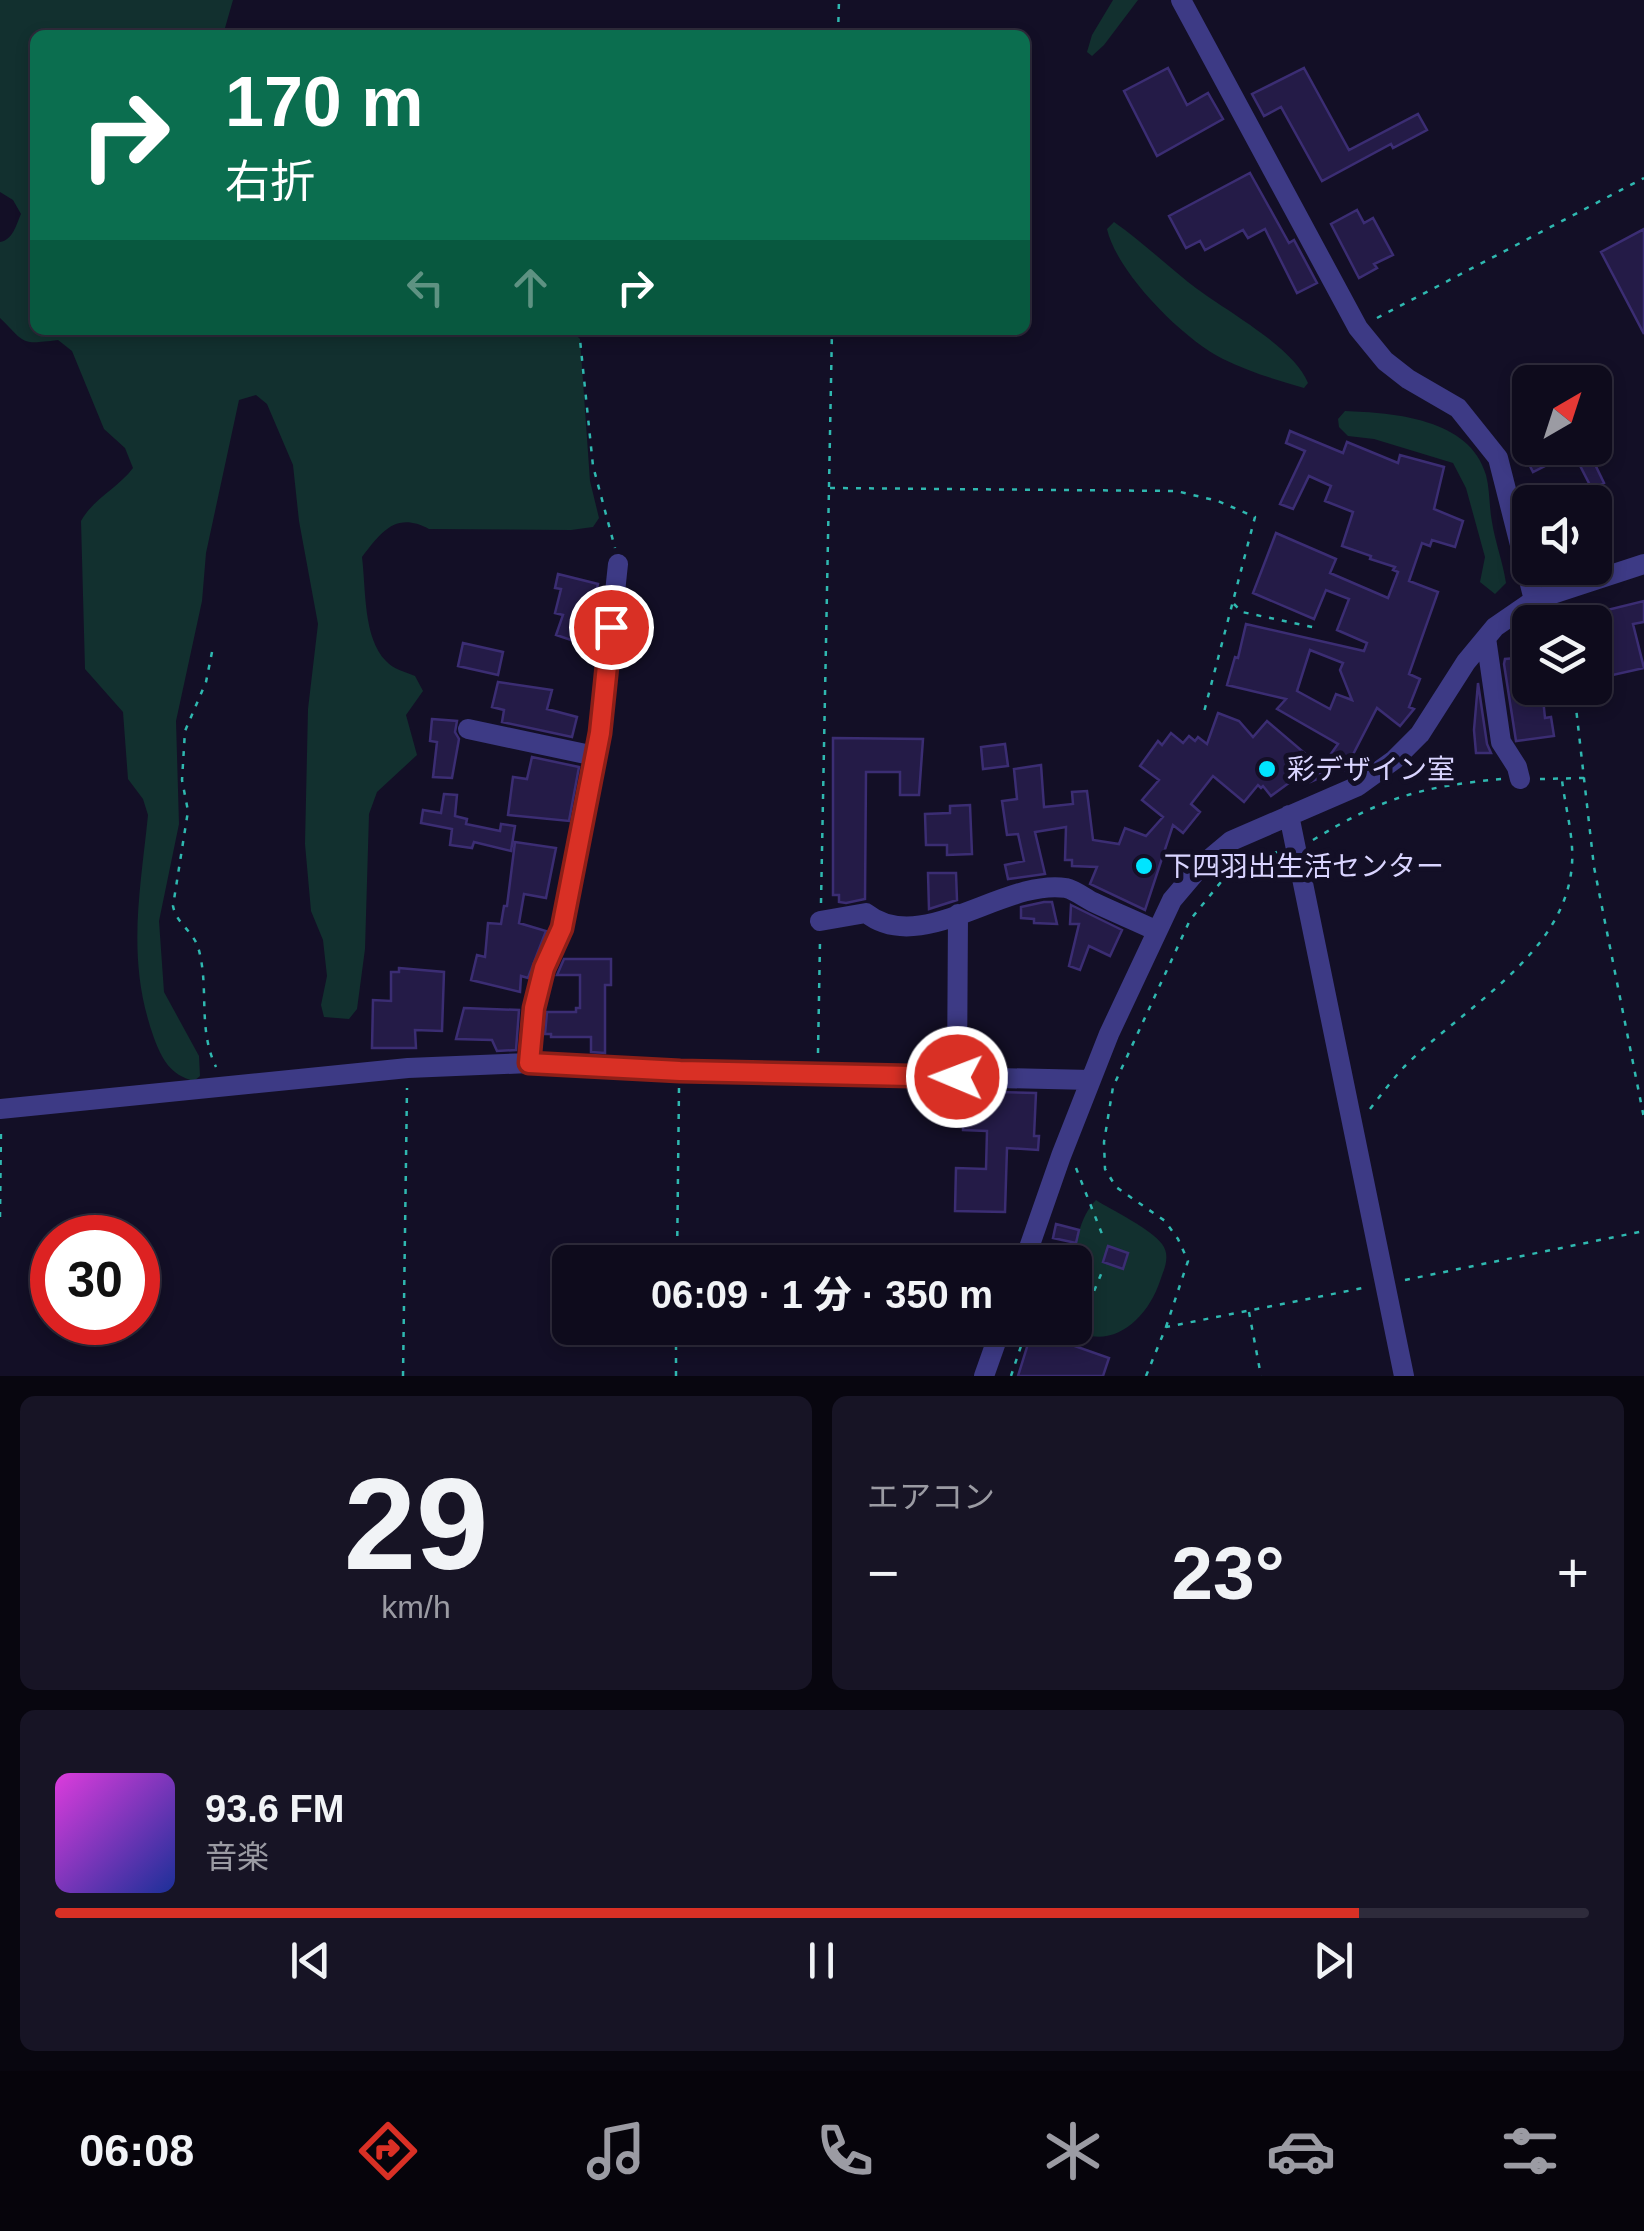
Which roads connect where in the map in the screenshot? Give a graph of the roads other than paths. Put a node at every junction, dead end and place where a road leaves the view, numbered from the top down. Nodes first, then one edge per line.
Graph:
1 (1181, 0) edge
2 (618, 564) road end
3 (1644, 564) edge
4 (1534, 600) junction
5 (1486, 638) junction
6 (468, 729) dead end
7 (595, 756) junction
8 (1520, 779) road end
9 (1290, 815) junction
10 (958, 914) junction
11 (820, 921) road end
12 (1157, 930) junction
13 (529, 1063) junction
14 (957, 1077) junction
15 (1091, 1080) junction
16 (1, 1109) edge
17 (1030, 1245) edge
18 (995, 1345) edge
19 (984, 1376) edge
20 (1404, 1376) edge

1 - 4 street
2 - 7 street
3 - 4 street
4 - 5 street
5 - 8 street
5 - 9 street
6 - 7 street
7 - 13 street
9 - 12 street
9 - 20 street
10 - 11 street
10 - 12 street
10 - 14 street
12 - 15 street
13 - 14 street
13 - 16 street
14 - 15 street
15 - 17 street
18 - 19 street

